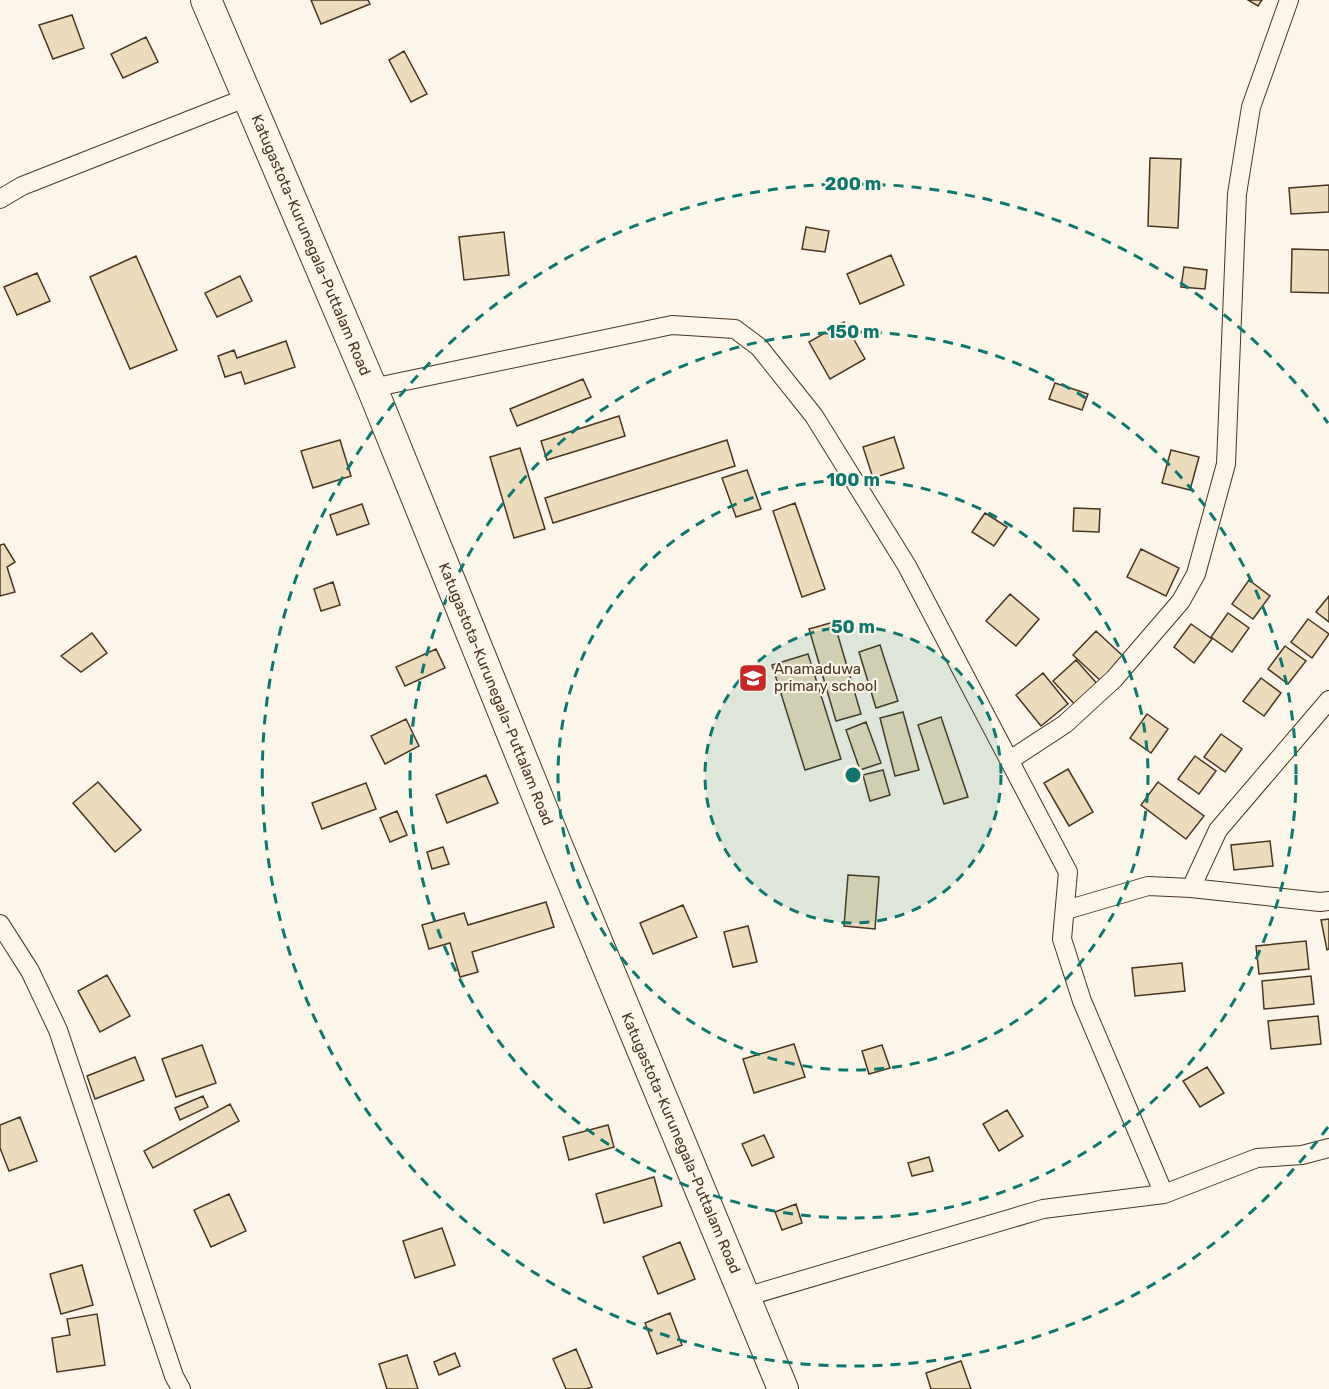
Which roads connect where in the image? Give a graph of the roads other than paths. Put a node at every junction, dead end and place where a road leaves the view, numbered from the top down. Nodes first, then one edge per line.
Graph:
1 (206, 0) edge
2 (1289, 0) edge
3 (248, 97) junction
4 (0, 199) edge
5 (372, 388) junction
6 (1329, 700) edge
7 (1010, 760) junction
8 (1191, 888) junction
9 (1329, 901) edge
10 (1066, 910) junction
11 (0, 924) edge
12 (1329, 1148) edge
13 (1164, 1194) junction
14 (745, 1297) junction
15 (181, 1389) edge
16 (783, 1389) edge

1 - 3 highway, Katugastota-Kurunegala-Puttalam Road
2 - 7 street
3 - 4 street
3 - 5 highway, Katugastota-Kurunegala-Puttalam Road
5 - 7 street
5 - 14 highway, Katugastota-Kurunegala-Puttalam Road
6 - 8 street
7 - 10 street
8 - 9 street
8 - 10 street
10 - 13 street
11 - 15 street
12 - 13 street
13 - 14 street
14 - 16 highway, Katugastota-Kurunegala-Puttalam Road

